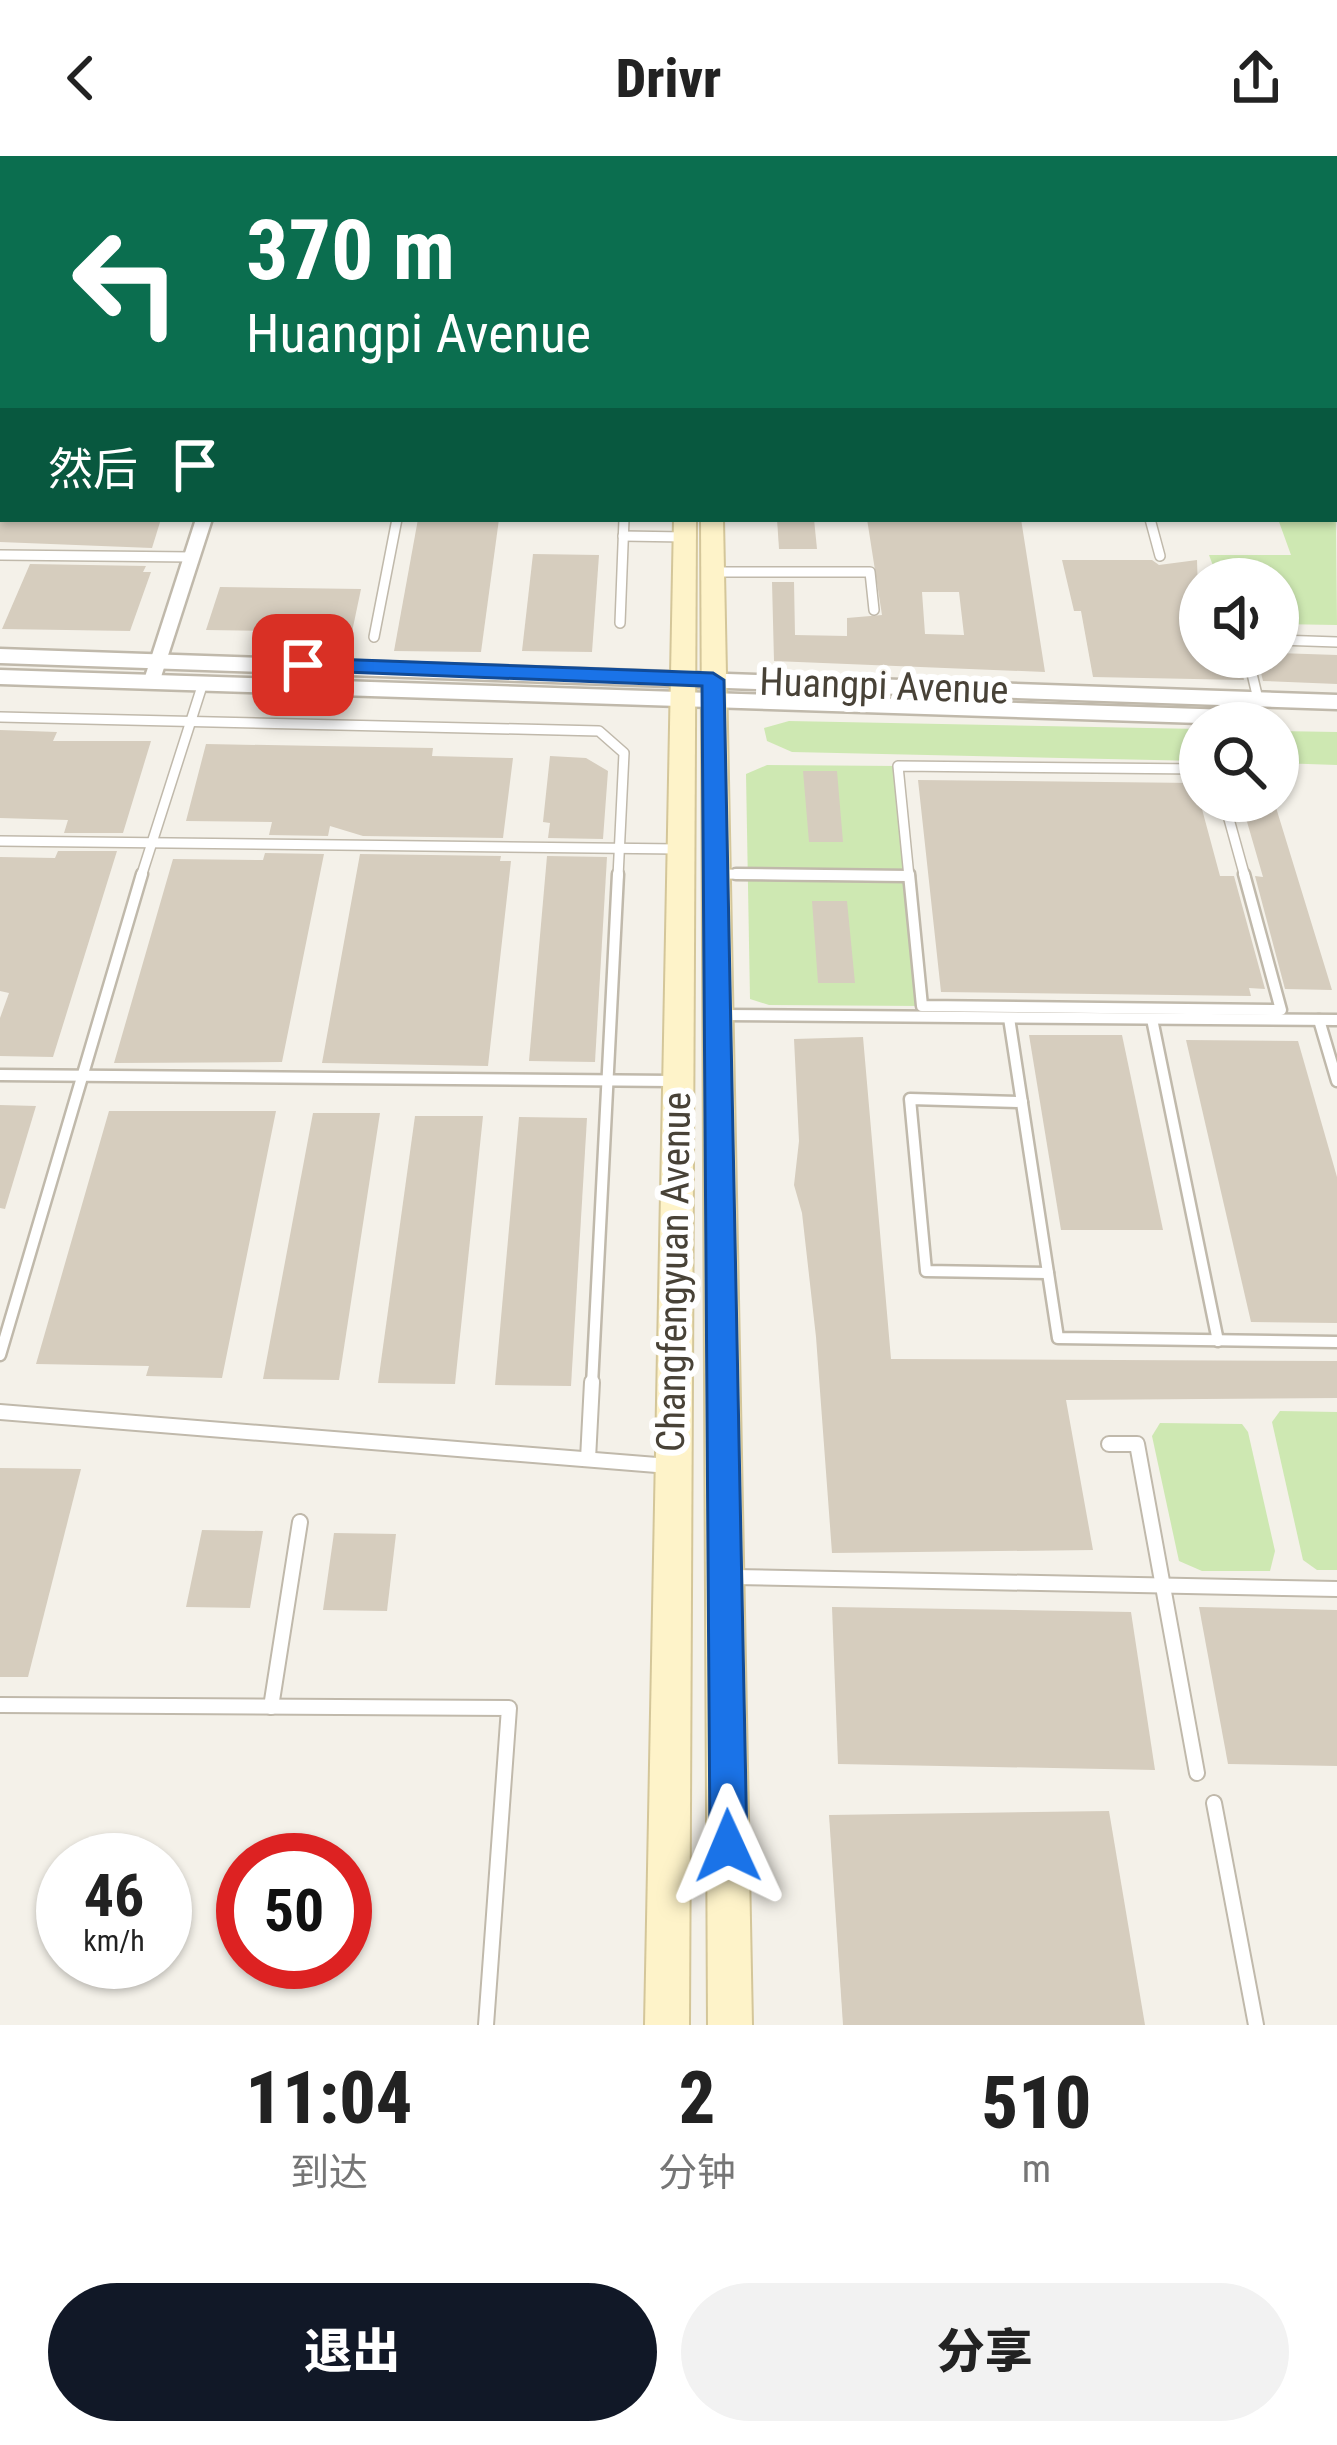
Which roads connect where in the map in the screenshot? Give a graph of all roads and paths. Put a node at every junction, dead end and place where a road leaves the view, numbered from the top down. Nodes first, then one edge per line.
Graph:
1 (203, 522) edge
2 (396, 522) edge
3 (624, 522) edge
4 (1151, 522) edge
5 (694, 525) edge
6 (623, 536) junction
7 (0, 555) edge
8 (1160, 556) dead end
9 (192, 557) junction
10 (713, 572) junction
11 (874, 610) dead end
12 (620, 623) dead end
13 (374, 637) dead end
14 (1299, 641) edge
15 (1337, 642) edge
16 (0, 656) edge
17 (156, 670) junction
18 (0, 677) edge
19 (1252, 678) edge
20 (203, 682) junction
21 (697, 689) junction
22 (1258, 699) junction
23 (1337, 702) edge
24 (0, 717) edge
25 (1337, 720) edge
26 (187, 722) junction
27 (1179, 770) edge
28 (1230, 822) edge
29 (0, 841) edge
30 (152, 843) junction
31 (619, 848) junction
32 (678, 849) junction
33 (716, 874) junction
34 (910, 877) junction
35 (718, 1016) junction
36 (1010, 1018) junction
37 (1152, 1019) junction
38 (1319, 1020) junction
39 (1337, 1020) edge
40 (0, 1075) edge
41 (85, 1076) junction
42 (607, 1080) junction
43 (676, 1081) junction
44 (1337, 1081) edge
45 (1022, 1102) junction
46 (1048, 1273) junction
47 (1218, 1341) junction
48 (1337, 1342) edge
49 (0, 1354) edge
50 (0, 1412) edge
51 (1109, 1444) dead end
52 (588, 1459) junction
53 (673, 1466) junction
54 (300, 1522) dead end
55 (725, 1577) junction
56 (1164, 1586) junction
57 (1337, 1589) edge
58 (0, 1705) edge
59 (271, 1707) junction
60 (1198, 1773) dead end
61 (1214, 1803) dead end
62 (486, 2025) edge
63 (667, 2025) edge
64 (730, 2025) edge
65 (1256, 2025) edge

1 - 9 street
2 - 13 lane
3 - 6 lane
4 - 8 lane
5 - 6 lane
5 - 10 main road, Changfengyuan Avenue
5 - 21 main road, Changfengyuan Avenue
6 - 12 lane
7 - 9 lane
9 - 17 street
10 - 11 lane
10 - 21 main road, Changfengyuan Avenue
14 - 15 lane
16 - 17 street, Huangpi Avenue
17 - 18 street, Huangpi Avenue
17 - 20 street, Huangpi Avenue
17 - 21 street, Huangpi Avenue
19 - 22 lane
20 - 21 street, Huangpi Avenue
20 - 26 lane
21 - 22 street, Huangpi Avenue
21 - 25 street, Huangpi Avenue
21 - 32 main road, Changfengyuan Avenue
21 - 33 main road, Changfengyuan Avenue
22 - 23 street, Huangpi Avenue
24 - 26 lane
26 - 30 lane
26 - 31 lane
27 - 34 lane
28 - 34 lane
29 - 30 lane
30 - 31 lane
30 - 41 lane
31 - 32 lane
31 - 42 lane
32 - 43 main road, Changfengyuan Avenue
33 - 34 lane
33 - 35 main road, Changfengyuan Avenue
35 - 36 lane
35 - 55 main road, Changfengyuan Avenue
36 - 37 lane
36 - 45 lane
37 - 38 lane
37 - 47 lane
38 - 39 lane
38 - 44 lane
40 - 41 lane
41 - 42 lane
41 - 49 lane
42 - 43 lane
42 - 52 lane
43 - 53 main road, Changfengyuan Avenue
45 - 46 lane
45 - 46 lane
46 - 47 lane
47 - 48 lane
50 - 52 lane
51 - 56 lane
52 - 53 lane
53 - 63 main road, Changfengyuan Avenue
54 - 59 lane
55 - 56 lane
55 - 64 main road, Changfengyuan Avenue
56 - 57 lane
56 - 60 lane
58 - 59 lane
59 - 62 lane
61 - 65 lane

